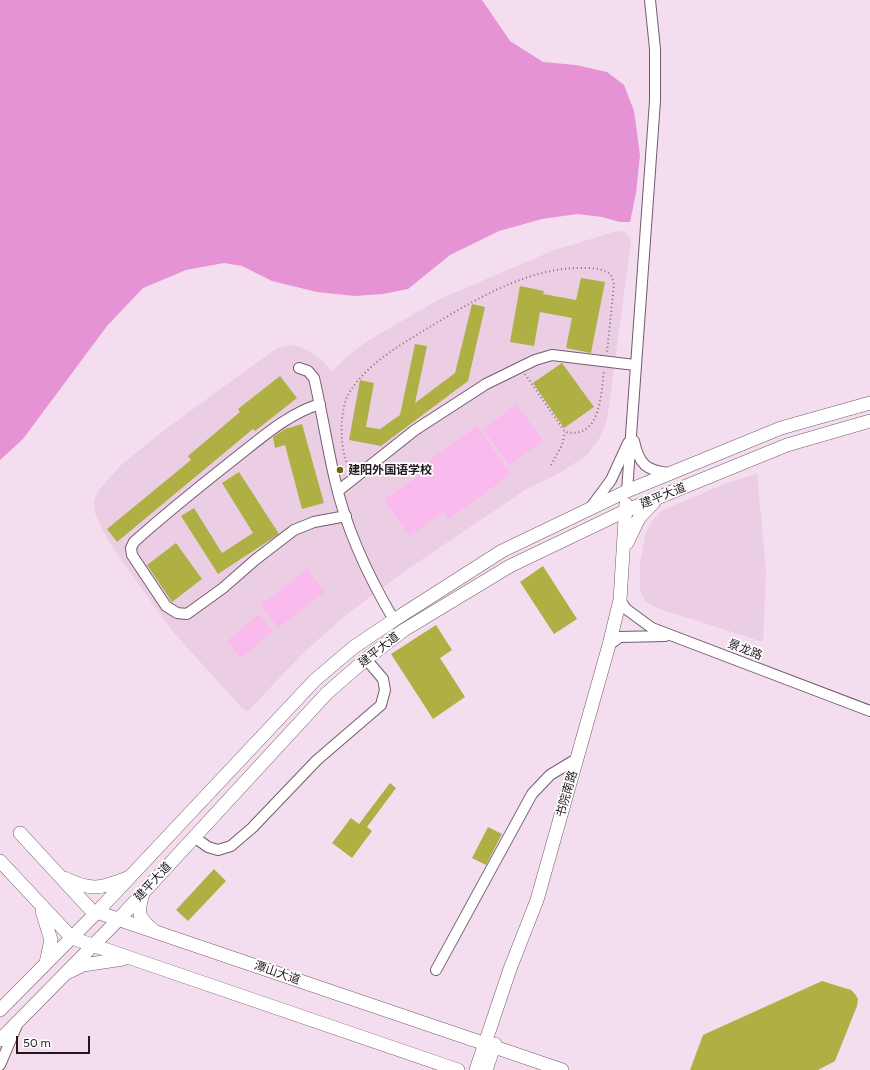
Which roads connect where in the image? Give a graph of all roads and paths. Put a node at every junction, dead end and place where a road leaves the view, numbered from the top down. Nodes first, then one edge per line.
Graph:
1 (650, 0) edge
2 (605, 361) junction
3 (635, 365) junction
4 (520, 367) junction
5 (300, 368) dead end
6 (870, 403) edge
7 (320, 404) junction
8 (870, 422) edge
9 (565, 432) junction
10 (632, 432) junction
11 (551, 465) dead end
12 (670, 473) junction
13 (355, 477) junction
14 (338, 491) junction
15 (627, 491) junction
16 (661, 497) junction
17 (590, 508) junction
18 (625, 511) junction
19 (346, 516) junction
20 (588, 529) junction
21 (623, 554) junction
22 (620, 600) junction
23 (394, 620) junction
24 (673, 637) junction
25 (609, 645) junction
26 (366, 659) junction
27 (870, 711) edge
28 (578, 758) junction
29 (20, 833) dead end
30 (194, 837) junction
31 (0, 861) edge
32 (60, 877) junction
33 (131, 877) junction
34 (145, 891) junction
35 (40, 904) junction
36 (97, 912) junction
37 (118, 920) junction
38 (156, 932) junction
39 (72, 938) junction
40 (91, 946) junction
41 (128, 958) junction
42 (46, 964) junction
43 (436, 970) dead end
44 (64, 974) junction
45 (1, 1007) edge
46 (17, 1023) junction
47 (0, 1040) edge
48 (489, 1045) junction
49 (0, 1065) edge
50 (458, 1070) edge
51 (476, 1070) edge
52 (486, 1070) edge
53 (562, 1070) edge

1 - 3 street
2 - 3 street
2 - 4 street
2 - 9 path
2 - 13 path
3 - 10 street
4 - 9 path
4 - 13 street
5 - 7 street
6 - 12 main road, 建平大道
7 - 14 street
7 - 19 street
8 - 16 main road, 建平大道
9 - 11 path
10 - 12 street
10 - 15 street
10 - 17 street
12 - 15 main road, 建平大道
13 - 14 street
14 - 19 street
15 - 17 main road, 建平大道
15 - 18 main road, 书院南路
16 - 18 main road, 建平大道
16 - 21 main road
17 - 23 main road, 建平大道
18 - 20 main road, 建平大道
18 - 21 main road, 书院南路
19 - 23 street
20 - 21 main road
20 - 26 main road, 建平大道
21 - 22 main road, 书院南路
22 - 24 street, 景龙路
22 - 25 main road, 书院南路
23 - 33 main road, 建平大道
24 - 25 street
24 - 27 street, 景龙路
25 - 28 main road, 书院南路
26 - 30 main road, 建平大道
26 - 30 street
28 - 43 street
28 - 48 main road, 书院南路
29 - 32 main road, 潭山大道
30 - 34 main road, 建平大道
31 - 35 main road
32 - 33 main road
32 - 36 main road, 潭山大道
33 - 36 main road, 建平大道
34 - 37 main road, 建平大道
34 - 38 main road
35 - 39 main road
35 - 42 main road
36 - 37 main road, 潭山大道
36 - 39 main road, 建平大道
37 - 38 main road, 潭山大道
37 - 40 main road, 建平大道
38 - 48 main road, 潭山大道
39 - 40 main road
39 - 42 main road, 建平大道
40 - 41 main road
40 - 44 main road, 建平大道
41 - 44 main road
41 - 50 main road
42 - 45 main road, 建平大道
44 - 46 main road, 建平大道
46 - 47 main road, 建平大道
46 - 49 street
48 - 51 main road
48 - 52 main road
48 - 53 main road, 潭山大道

